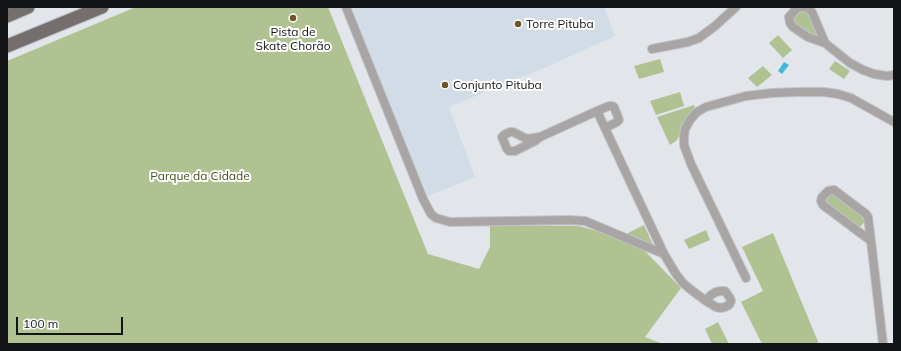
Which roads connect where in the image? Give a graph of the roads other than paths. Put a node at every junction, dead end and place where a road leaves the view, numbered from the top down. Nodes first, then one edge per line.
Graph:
1 (28, 7) edge
2 (102, 7) edge
3 (346, 7) edge
4 (736, 7) edge
5 (803, 7) edge
6 (7, 16) edge
7 (825, 43) junction
8 (7, 46) edge
9 (652, 49) dead end
10 (894, 75) edge
11 (597, 112) junction
12 (894, 122) edge
13 (605, 128) junction
14 (540, 137) dead end
15 (871, 241) junction
16 (664, 254) junction
17 (746, 278) dead end
18 (706, 301) dead end
19 (883, 344) edge

1 - 6 main road
2 - 8 main road
3 - 16 street
4 - 9 street
5 - 7 street
5 - 7 street
7 - 10 street
11 - 13 street
11 - 13 street
11 - 14 street
12 - 17 street
13 - 16 street
15 - 15 street
15 - 19 street
16 - 18 street

